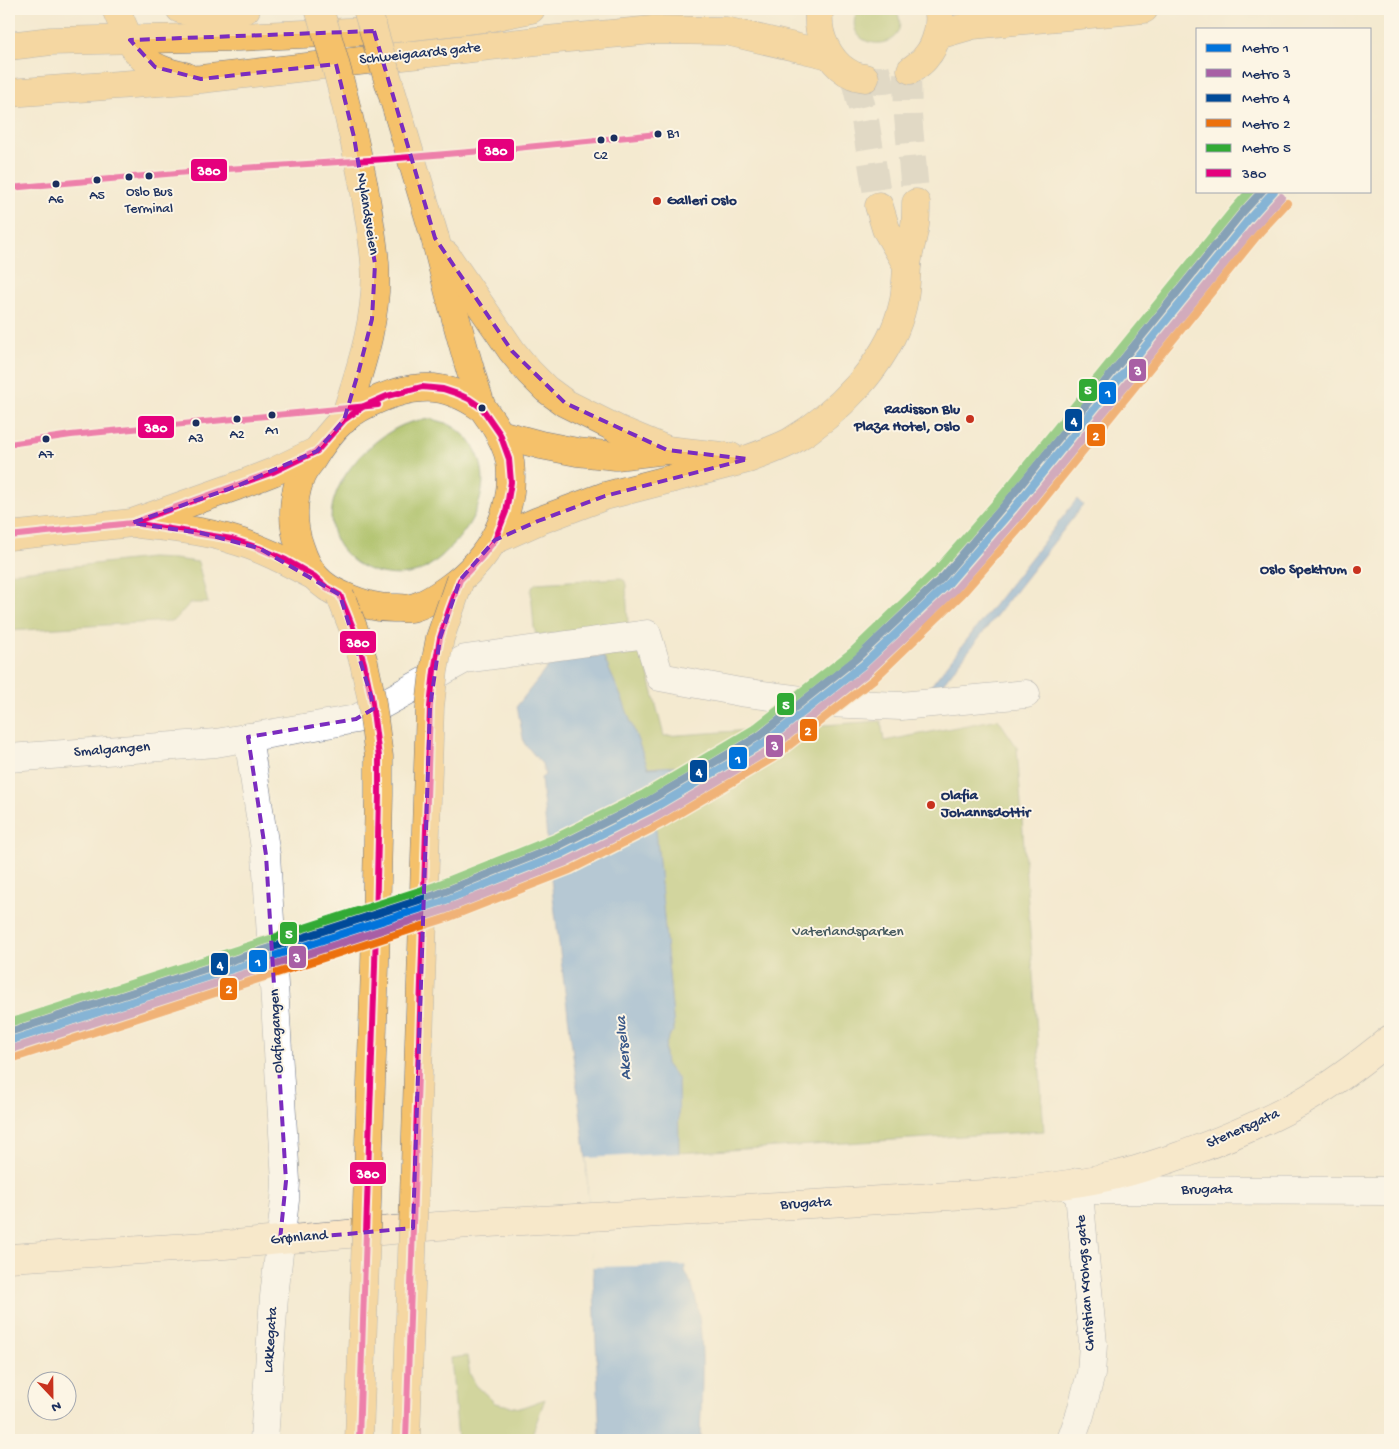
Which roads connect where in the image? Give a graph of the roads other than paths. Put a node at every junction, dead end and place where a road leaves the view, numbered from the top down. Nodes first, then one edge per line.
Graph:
1 (110, 9) edge
2 (116, 9) edge
3 (180, 9) edge
4 (246, 9) edge
5 (320, 9) edge
6 (367, 9) edge
7 (531, 9) edge
8 (820, 9) edge
9 (1144, 9) edge
10 (938, 22) edge
11 (130, 40) junction
12 (51, 41) junction
13 (9, 46) edge
14 (829, 55) junction
15 (911, 70) tunnel mouth
16 (858, 78) tunnel mouth
17 (201, 79) junction
18 (9, 93) edge
19 (916, 203) tunnel mouth
20 (880, 206) tunnel mouth
21 (435, 238) junction
22 (907, 265) junction
23 (482, 408) junction
24 (344, 420) junction
25 (500, 434) junction
26 (667, 450) junction
27 (317, 451) junction
28 (748, 459) junction
29 (132, 524) junction
30 (9, 536) edge
31 (494, 540) junction
32 (314, 576) junction
33 (460, 580) junction
34 (340, 595) junction
35 (1026, 694) dead end
36 (248, 737) junction
37 (9, 758) edge
38 (1390, 1039) edge
39 (1079, 1186) junction
40 (1390, 1191) edge
41 (589, 1216) joint
42 (280, 1240) junction
43 (9, 1258) edge
44 (264, 1440) edge
45 (359, 1440) edge
46 (406, 1440) edge
47 (1071, 1440) edge

1 - 12 main road
2 - 11 main road
3 - 4 main road
5 - 24 main road, Nylandsveien, bridge
6 - 21 main road, Nylandsveien, bridge
7 - 11 main road, Schweigaards gate
8 - 14 main road, Schweigaards gate
9 - 10 main road
10 - 15 main road
11 - 12 main road, Schweigaards gate
11 - 17 main road
12 - 13 main road, Schweigaards gate
14 - 16 main road, Schweigaards gate
14 - 17 main road, Schweigaards gate
17 - 18 main road, Schweigaards gate
19 - 22 main road
20 - 22 main road
21 - 23 main road, Nylandsveien
21 - 26 main road
22 - 28 main road
23 - 24 main road, Nylandsveien
23 - 25 main road, Nylandsveien
24 - 27 main road, Nylandsveien
25 - 26 main road
25 - 31 main road, Nylandsveien
26 - 28 main road
27 - 29 main road
27 - 32 main road, Nylandsveien
28 - 31 main road
29 - 30 main road
29 - 32 main road
31 - 33 main road, Nylandsveien
32 - 34 main road, Nylandsveien
33 - 34 main road, Nylandsveien
33 - 46 main road, Nylandsveien, bridge
34 - 45 main road, bridge
35 - 36 street
36 - 37 street, Smalgangen
36 - 42 street, Olafiagangen
38 - 39 street, Stenersgata
39 - 40 street, Brugata
39 - 41 street, Brugata
39 - 47 street, Christian Krohgs gate
41 - 42 street, Grønland
42 - 43 street, Grønland
42 - 44 street, Lakkegata

